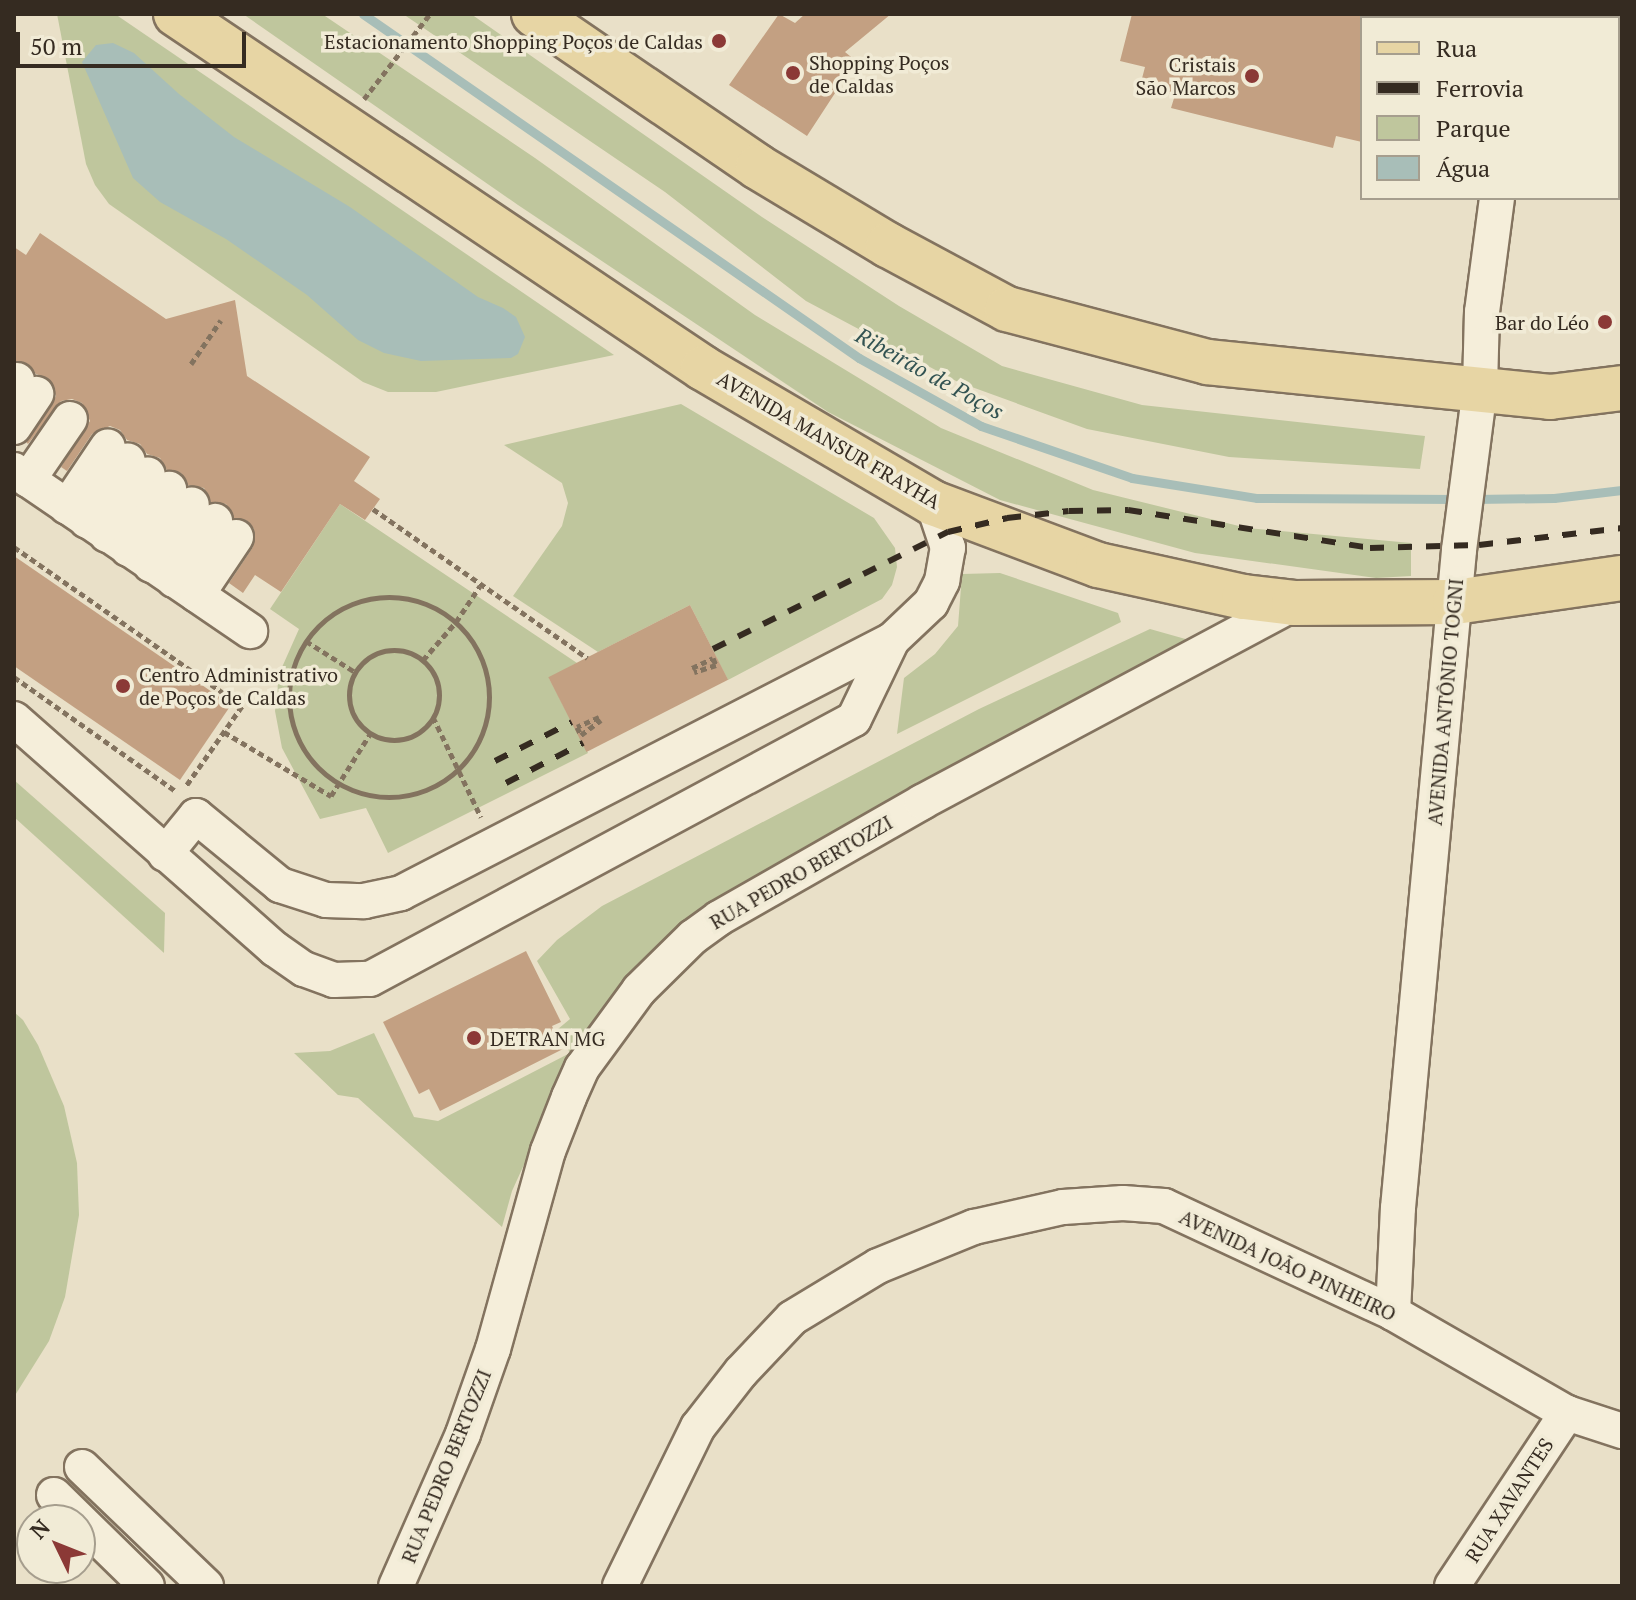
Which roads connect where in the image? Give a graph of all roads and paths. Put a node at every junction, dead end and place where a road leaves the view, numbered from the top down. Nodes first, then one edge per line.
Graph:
1 (176, 14) edge
2 (430, 14) edge
3 (534, 14) edge
4 (380, 78) dead end
5 (1497, 200) edge
6 (221, 320) dead end
7 (191, 364) dead end
8 (1480, 388) junction
9 (1622, 388) edge
10 (14, 427) edge
11 (113, 450) edge
12 (933, 503) junction
13 (373, 509) dead end
14 (92, 523) edge
15 (14, 547) edge
16 (57, 576) junction
17 (1622, 578) edge
18 (53, 582) dead end
19 (480, 586) junction
20 (1455, 602) junction
21 (1294, 603) junction
22 (456, 622) junction
23 (250, 631) dead end
24 (892, 640) junction
25 (306, 641) junction
26 (587, 658) dead end
27 (423, 660) junction
28 (355, 672) junction
29 (14, 677) edge
30 (433, 717) junction
31 (14, 719) edge
32 (224, 731) junction
33 (370, 734) junction
34 (458, 770) junction
35 (339, 784) junction
36 (495, 844) junction
37 (165, 854) junction
38 (1398, 1208) junction
39 (1359, 1296) junction
40 (1393, 1313) junction
41 (1567, 1413) junction
42 (1622, 1431) edge
43 (82, 1467) dead end
44 (54, 1495) dead end
45 (147, 1586) edge
46 (206, 1586) edge
47 (396, 1586) edge
48 (620, 1586) edge
49 (1452, 1586) edge

1 - 12 main road, AVENIDA MANSUR FRAYHA
2 - 4 path
3 - 8 main road
5 - 8 street, AVENIDA ANTÔNIO TOGNI
6 - 7 path
8 - 9 main road
8 - 20 street, AVENIDA ANTÔNIO TOGNI
10 - 11 street
11 - 14 street
11 - 14 street
11 - 14 street
11 - 14 street
11 - 14 street
12 - 21 main road, AVENIDA MANSUR FRAYHA
12 - 24 street
13 - 19 path
14 - 23 street
15 - 16 path
16 - 18 path
16 - 32 path
17 - 20 main road, AVENIDA MANSUR FRAYHA
19 - 22 path
19 - 26 path
20 - 21 main road, AVENIDA MANSUR FRAYHA
20 - 38 street, AVENIDA ANTÔNIO TOGNI
21 - 47 street, RUA PEDRO BERTOZZI
22 - 25 path
22 - 27 path
22 - 34 path
24 - 36 street
24 - 37 street
25 - 28 path
25 - 35 path
27 - 28 path
27 - 30 path
28 - 33 path
29 - 32 path
30 - 33 path
30 - 34 path
31 - 37 street
32 - 35 path
33 - 35 path
34 - 35 path
34 - 36 path
36 - 37 street
38 - 39 street, AVENIDA ANTÔNIO TOGNI
38 - 40 street, AVENIDA ANTÔNIO TOGNI
39 - 40 street, AVENIDA JOÃO PINHEIRO
39 - 48 street, AVENIDA JOÃO PINHEIRO
40 - 41 street, AVENIDA JOÃO PINHEIRO
41 - 42 street, AVENIDA JOÃO PINHEIRO
41 - 49 street, RUA XAVANTES
43 - 46 street
44 - 45 street

